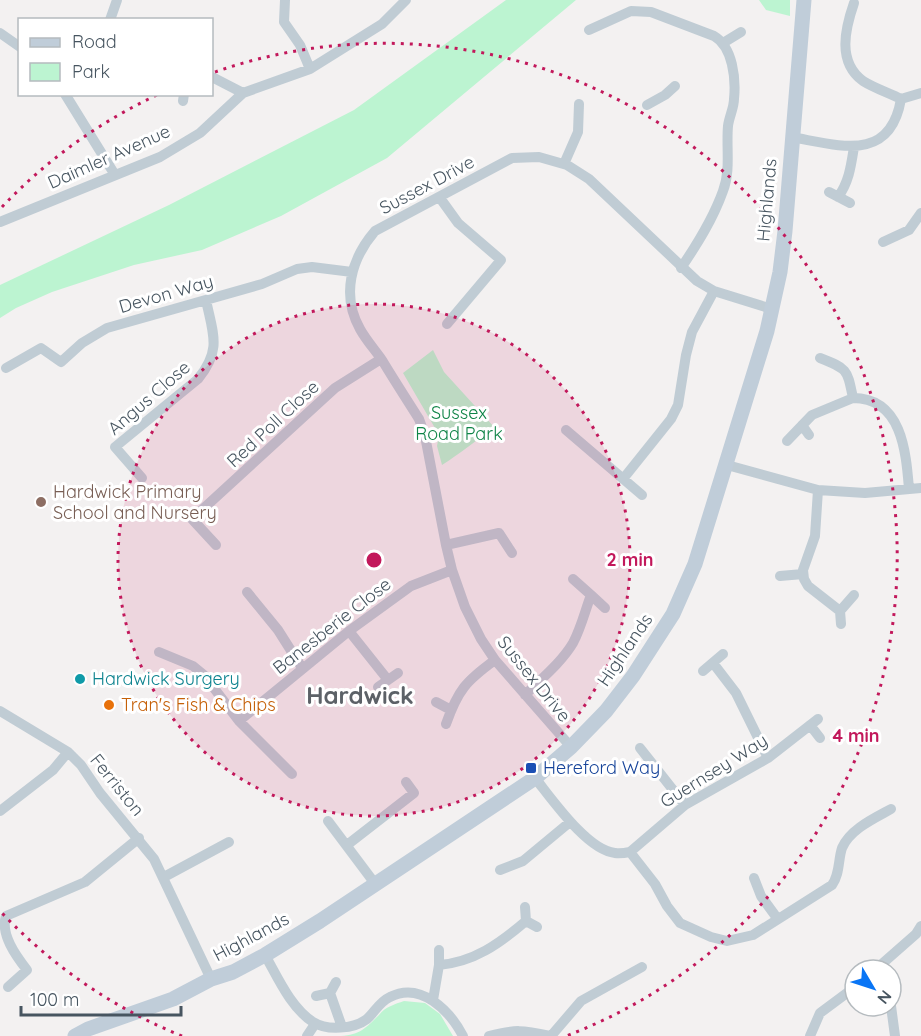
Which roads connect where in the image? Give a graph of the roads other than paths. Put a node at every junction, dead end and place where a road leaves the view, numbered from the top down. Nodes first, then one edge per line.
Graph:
1 (117, 0) edge
2 (285, 0) edge
3 (406, 0) edge
4 (804, 0) edge
5 (854, 3) dead end
6 (111, 18) edge
7 (590, 30) dead end
8 (741, 32) dead end
9 (0, 33) edge
10 (723, 43) junction
11 (18, 46) edge
12 (310, 69) junction
13 (213, 78) edge
14 (675, 86) dead end
15 (243, 93) junction
16 (921, 93) edge
17 (66, 96) edge
18 (901, 99) junction
19 (579, 104) dead end
20 (647, 105) dead end
21 (791, 137) junction
22 (854, 147) junction
23 (564, 164) junction
24 (115, 175) junction
25 (440, 198) junction
26 (850, 203) dead end
27 (921, 213) edge
28 (0, 222) edge
29 (883, 242) dead end
30 (681, 268) junction
31 (352, 272) junction
32 (714, 291) junction
33 (206, 300) junction
34 (772, 309) junction
35 (447, 324) dead end
36 (820, 358) dead end
37 (381, 359) junction
38 (6, 368) dead end
39 (853, 398) junction
40 (802, 425) junction
41 (566, 430) dead end
42 (809, 435) dead end
43 (788, 441) dead end
44 (727, 465) junction
45 (142, 478) dead end
46 (623, 479) junction
47 (921, 488) edge
48 (909, 489) junction
49 (818, 490) junction
50 (642, 495) dead end
51 (216, 545) dead end
52 (446, 545) junction
53 (512, 553) dead end
54 (452, 570) junction
55 (803, 574) junction
56 (780, 576) dead end
57 (573, 579) dead end
58 (247, 592) dead end
59 (591, 595) junction
60 (854, 595) dead end
61 (605, 608) dead end
62 (840, 611) junction
63 (841, 624) dead end
64 (350, 631) junction
65 (159, 652) dead end
66 (723, 654) dead end
67 (495, 660) junction
68 (713, 663) junction
69 (302, 668) junction
70 (704, 671) dead end
71 (398, 673) dead end
72 (525, 695) junction
73 (436, 702) dead end
74 (451, 710) junction
75 (0, 711) edge
76 (238, 721) junction
77 (446, 724) dead end
78 (820, 738) dead end
79 (571, 747) junction
80 (640, 748) dead end
81 (68, 752) junction
82 (768, 758) junction
83 (292, 774) dead end
84 (535, 778) junction
85 (406, 782) dead end
86 (686, 805) junction
87 (891, 809) dead end
88 (0, 811) edge
89 (328, 821) dead end
90 (570, 822) junction
91 (139, 838) junction
92 (229, 843) dead end
93 (347, 845) junction
94 (630, 852) junction
95 (500, 870) dead end
96 (164, 877) junction
97 (754, 878) dead end
98 (376, 885) junction
99 (525, 907) dead end
100 (777, 918) junction
101 (526, 921) junction
102 (537, 927) dead end
103 (919, 933) edge
104 (439, 950) dead end
105 (265, 955) junction
106 (889, 958) edge
107 (439, 964) junction
108 (642, 967) dead end
109 (211, 979) junction
110 (336, 982) dead end
111 (8, 987) dead end
112 (330, 993) junction
113 (316, 996) dead end
114 (843, 996) edge
115 (432, 1000) junction
116 (893, 1018) edge
117 (315, 1024) junction
118 (342, 1027) junction
119 (75, 1036) edge
120 (307, 1036) edge
121 (463, 1036) edge
122 (489, 1036) edge
123 (550, 1036) edge
124 (810, 1036) edge
125 (895, 1036) edge

1 - 6 street
2 - 12 street
3 - 12 street, Daimler Avenue
4 - 21 street, Highlands
5 - 18 street
7 - 10 street
8 - 10 street
9 - 11 street
10 - 30 street
12 - 15 street, Daimler Avenue
13 - 15 street
14 - 20 street
15 - 24 street, Daimler Avenue
16 - 18 street
17 - 24 street
18 - 22 street
19 - 23 street
21 - 22 street
21 - 34 street, Highlands
22 - 26 street
23 - 25 street, Sussex Drive
23 - 30 street, Sussex Drive
24 - 28 street, Daimler Avenue
25 - 31 street, Sussex Drive
25 - 35 street
27 - 29 street
30 - 32 street, Sussex Drive
31 - 33 street, Devon Way
31 - 37 street, Sussex Drive
32 - 34 street, Sussex Drive
32 - 46 street
33 - 38 street, Devon Way
33 - 45 street, Angus Close
34 - 44 street, Highlands
36 - 39 street
37 - 51 street, Red Poll Close
37 - 52 street, Sussex Drive
39 - 40 street
39 - 48 street
40 - 42 street
40 - 43 street
41 - 46 street
44 - 49 street
44 - 79 street, Highlands
46 - 50 street
47 - 48 street
48 - 49 street
49 - 55 street
52 - 53 street
52 - 54 street, Sussex Drive
54 - 64 street, Banesberie Close
54 - 67 street, Sussex Drive
55 - 56 street
55 - 62 street
57 - 59 street
58 - 69 street
59 - 61 street
59 - 72 street
60 - 62 street
62 - 63 street
64 - 69 street, Banesberie Close
64 - 71 street
65 - 76 street
66 - 68 street
67 - 72 street, Sussex Drive
67 - 74 street
68 - 70 street
68 - 82 street
69 - 76 street, Banesberie Close
72 - 79 street, Sussex Drive
73 - 74 street
74 - 77 street
75 - 81 street, Ferriston
76 - 83 street
78 - 82 street, Guernsey Way
79 - 84 street, Highlands
80 - 86 street
81 - 88 street, Ferriston
81 - 91 street, Ferriston
82 - 86 street, Guernsey Way
84 - 90 street
84 - 98 street, Highlands
85 - 93 street
86 - 94 street, Guernsey Way
87 - 100 street
89 - 93 street
90 - 94 street
90 - 95 street
91 - 96 street, Ferriston
91 - 111 street, Ferriston
92 - 96 street
93 - 98 street
94 - 100 street
96 - 109 street, Ferriston
97 - 100 street
98 - 105 street, Highlands
99 - 101 street
101 - 102 street
101 - 107 street
103 - 106 street
104 - 107 street
105 - 109 street, Highlands
105 - 117 street
107 - 115 street
108 - 123 street
109 - 119 street, Highlands
110 - 112 street
112 - 113 street
112 - 118 street
114 - 124 street
115 - 118 street
115 - 121 street
116 - 125 street
117 - 118 street
117 - 120 street
122 - 123 street

